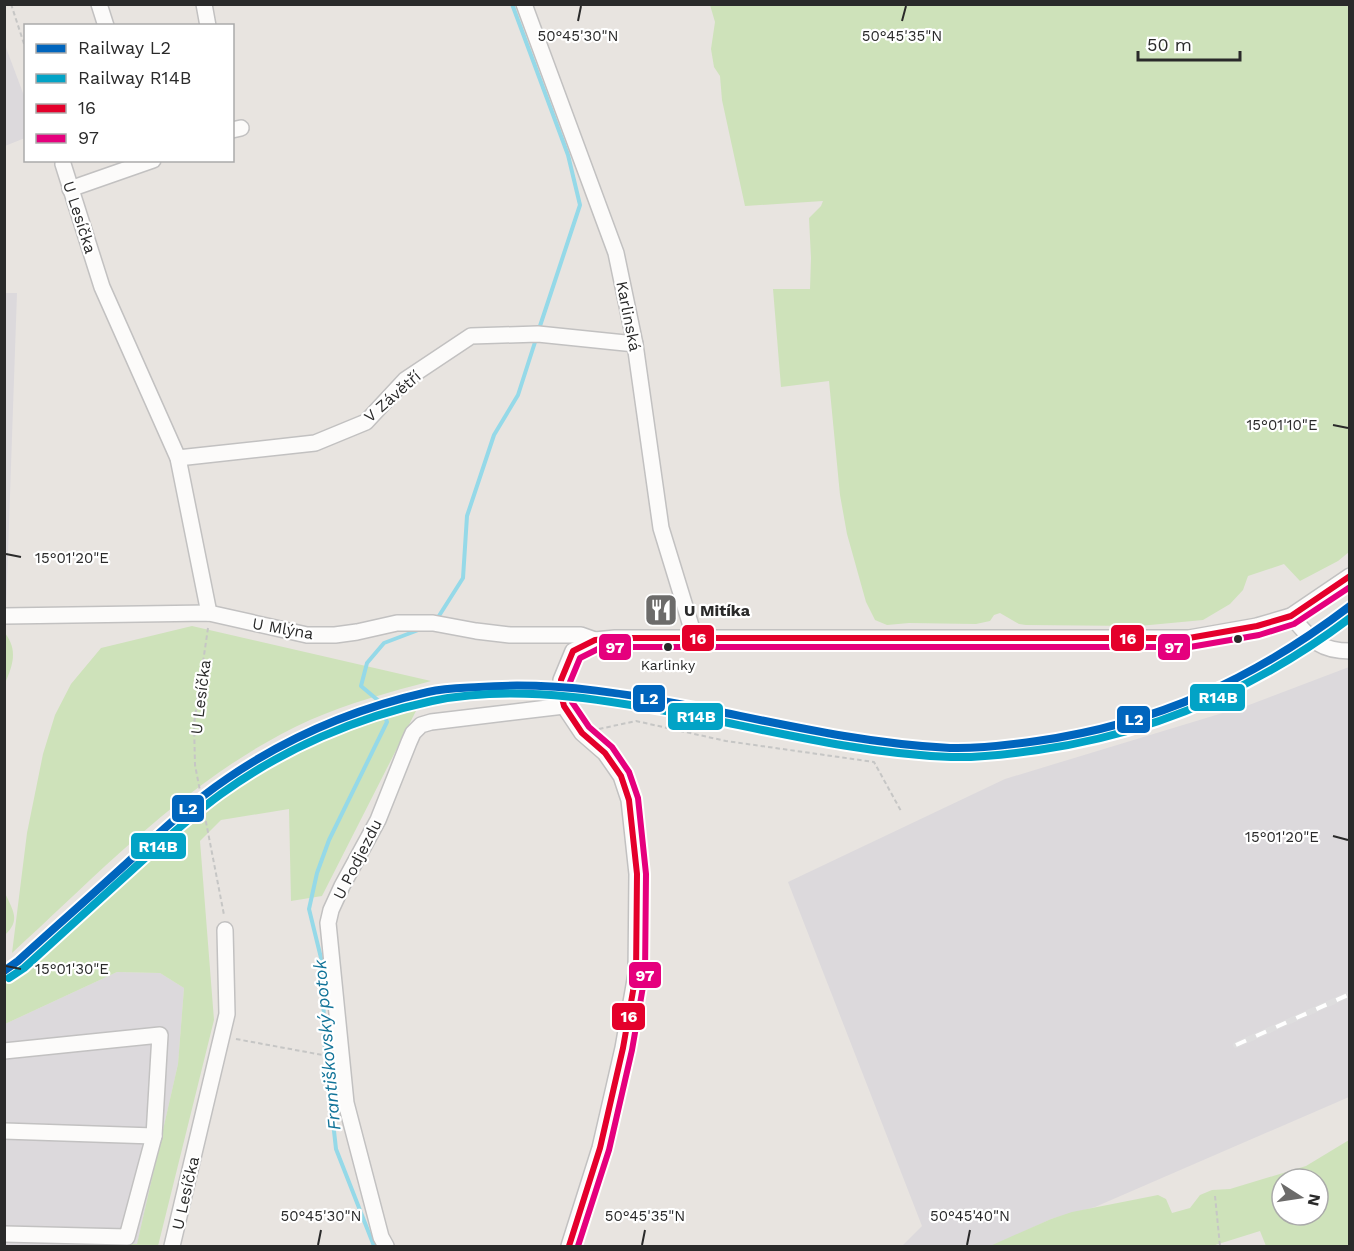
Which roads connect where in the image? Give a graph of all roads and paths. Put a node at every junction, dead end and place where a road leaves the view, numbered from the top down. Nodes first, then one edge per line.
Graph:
1 (11, 4) edge
2 (99, 4) edge
3 (204, 4) edge
4 (524, 4) edge
5 (105, 24) edge
6 (208, 24) edge
7 (24, 44) edge
8 (146, 162) edge
9 (63, 164) dead end
10 (70, 189) junction
11 (635, 344) junction
12 (178, 458) junction
13 (1350, 576) edge
14 (209, 613) junction
15 (4, 616) edge
16 (1291, 616) junction
17 (695, 639) junction
18 (595, 640) junction
19 (1350, 651) edge
20 (564, 706) junction
21 (582, 733) junction
22 (901, 811) dead end
23 (225, 930) joint
24 (221, 1037) junction
25 (4, 1051) edge
26 (322, 1054) dead end
27 (4, 1131) edge
28 (154, 1136) junction
29 (1215, 1196) dead end
30 (4, 1234) edge
31 (172, 1246) edge
32 (386, 1246) edge
33 (568, 1246) edge
34 (1220, 1246) edge

1 - 7 path
2 - 5 street
3 - 6 street
4 - 11 street, Karlinská
8 - 10 street
9 - 10 street, U Lesíčka
10 - 12 street, U Lesíčka
11 - 12 street, V Závětří
11 - 17 street, Karlinská
12 - 14 street, U Lesíčka
13 - 16 street, U Mlýna
14 - 15 street, U Mlýna
14 - 18 street, U Mlýna
14 - 23 path, U Lesíčka
16 - 17 street, U Mlýna
16 - 19 street
17 - 18 street, U Mlýna
18 - 20 street
20 - 21 street
20 - 32 street, U Podjezdu
21 - 22 path
21 - 33 street
23 - 24 street, U Lesíčka
24 - 26 path
24 - 31 street, U Lesíčka
25 - 28 street
27 - 28 street
28 - 30 street
29 - 34 path

